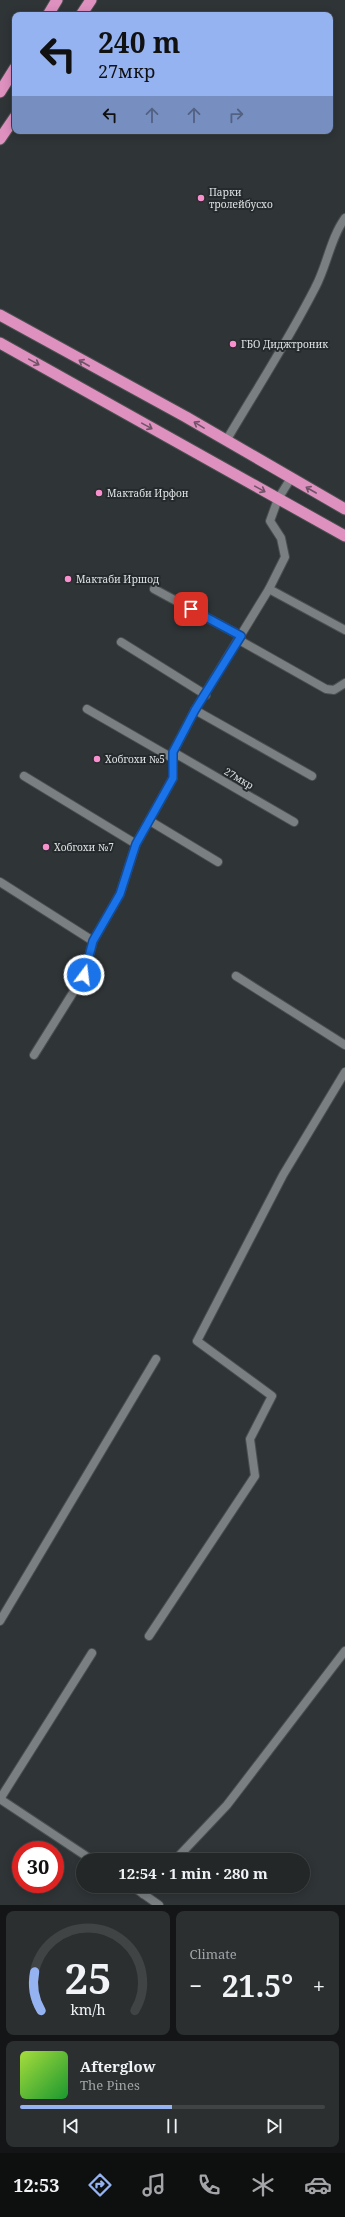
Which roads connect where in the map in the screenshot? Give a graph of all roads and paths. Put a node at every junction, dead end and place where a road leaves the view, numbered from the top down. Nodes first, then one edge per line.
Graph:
1 (57, 0) edge
2 (91, 0) edge
3 (50, 12) edge
4 (83, 12) edge
5 (12, 73) edge
6 (0, 92) edge
7 (12, 121) edge
8 (0, 139) edge
9 (345, 218) edge
10 (0, 315) edge
11 (0, 343) edge
12 (226, 441) junction
13 (291, 478) junction
14 (278, 499) junction
15 (345, 509) edge
16 (345, 536) edge
17 (154, 589) dead end
18 (269, 589) junction
19 (345, 630) edge
20 (240, 638) junction
21 (120, 642) dead end
22 (345, 683) edge
23 (206, 694) junction
24 (87, 709) dead end
25 (195, 710) junction
26 (174, 756) junction
27 (24, 776) dead end
28 (312, 776) dead end
29 (150, 821) junction
30 (294, 822) dead end
31 (136, 844) junction
32 (218, 862) dead end
33 (0, 882) edge
34 (93, 941) junction
35 (236, 976) dead end
36 (345, 1045) edge
37 (34, 1055) dead end
38 (345, 1072) edge
39 (156, 1359) dead end
40 (0, 1621) edge
41 (149, 1636) dead end
42 (345, 1651) edge
43 (92, 1653) dead end
44 (0, 1799) edge
45 (81, 1853) edge
46 (181, 1853) edge
47 (143, 1894) edge
48 (159, 1905) edge

1 - 3 highway
2 - 4 highway
5 - 6 highway
7 - 8 highway
9 - 12 street
12 -> 10 highway
11 -> 14 highway
12 - 13 highway
13 - 14 street
15 -> 13 highway
14 - 16 highway
14 - 18 street
17 - 20 street
18 - 19 street
18 - 20 street
20 - 22 street
20 - 23 street
21 - 23 street
23 - 25 street
24 - 26 street, 27мкр
25 - 26 street
25 - 28 street
26 - 29 street
26 - 30 street, 27мкр
27 - 31 street
29 - 31 street
29 - 32 street
31 - 34 street
33 - 34 street
34 - 37 street
35 - 36 street
38 - 41 street
39 - 40 street
42 - 46 street
43 - 44 street
44 - 45 street
47 - 48 street

